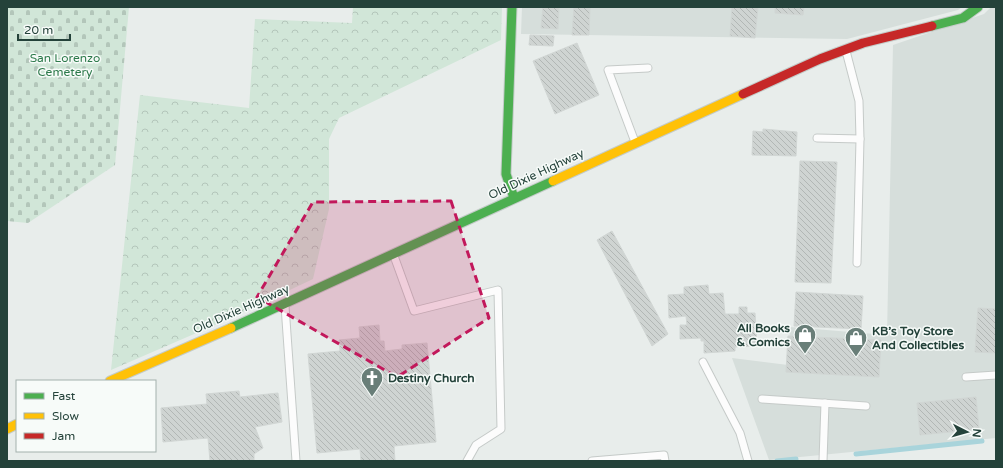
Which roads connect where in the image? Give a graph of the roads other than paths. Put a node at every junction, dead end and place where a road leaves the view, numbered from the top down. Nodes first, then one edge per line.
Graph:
1 (512, 7) edge
2 (978, 7) edge
3 (846, 49) junction
4 (648, 68) dead end
5 (817, 138) dead end
6 (860, 139) junction
7 (635, 142) junction
8 (514, 198) junction
9 (393, 254) junction
10 (857, 263) dead end
11 (285, 303) junction
12 (704, 362) dead end
13 (996, 375) edge
14 (966, 377) dead end
15 (112, 380) edge
16 (762, 399) dead end
17 (825, 403) junction
18 (866, 406) dead end
19 (16, 424) edge
20 (7, 429) edge
21 (665, 458) edge
22 (296, 461) edge
23 (467, 461) edge
24 (592, 461) edge
25 (748, 461) edge
26 (823, 461) edge

1 - 8 street
2 - 3 street, Old Dixie Highway
3 - 6 lane
3 - 7 street, Old Dixie Highway
4 - 7 lane
5 - 6 lane
6 - 10 lane
7 - 8 street, Old Dixie Highway
8 - 9 street, Old Dixie Highway
9 - 11 street, Old Dixie Highway
9 - 23 lane
11 - 15 street, Old Dixie Highway
11 - 22 lane
12 - 25 lane
13 - 14 lane
16 - 17 lane
17 - 18 lane
17 - 26 lane
19 - 20 street
21 - 24 lane

